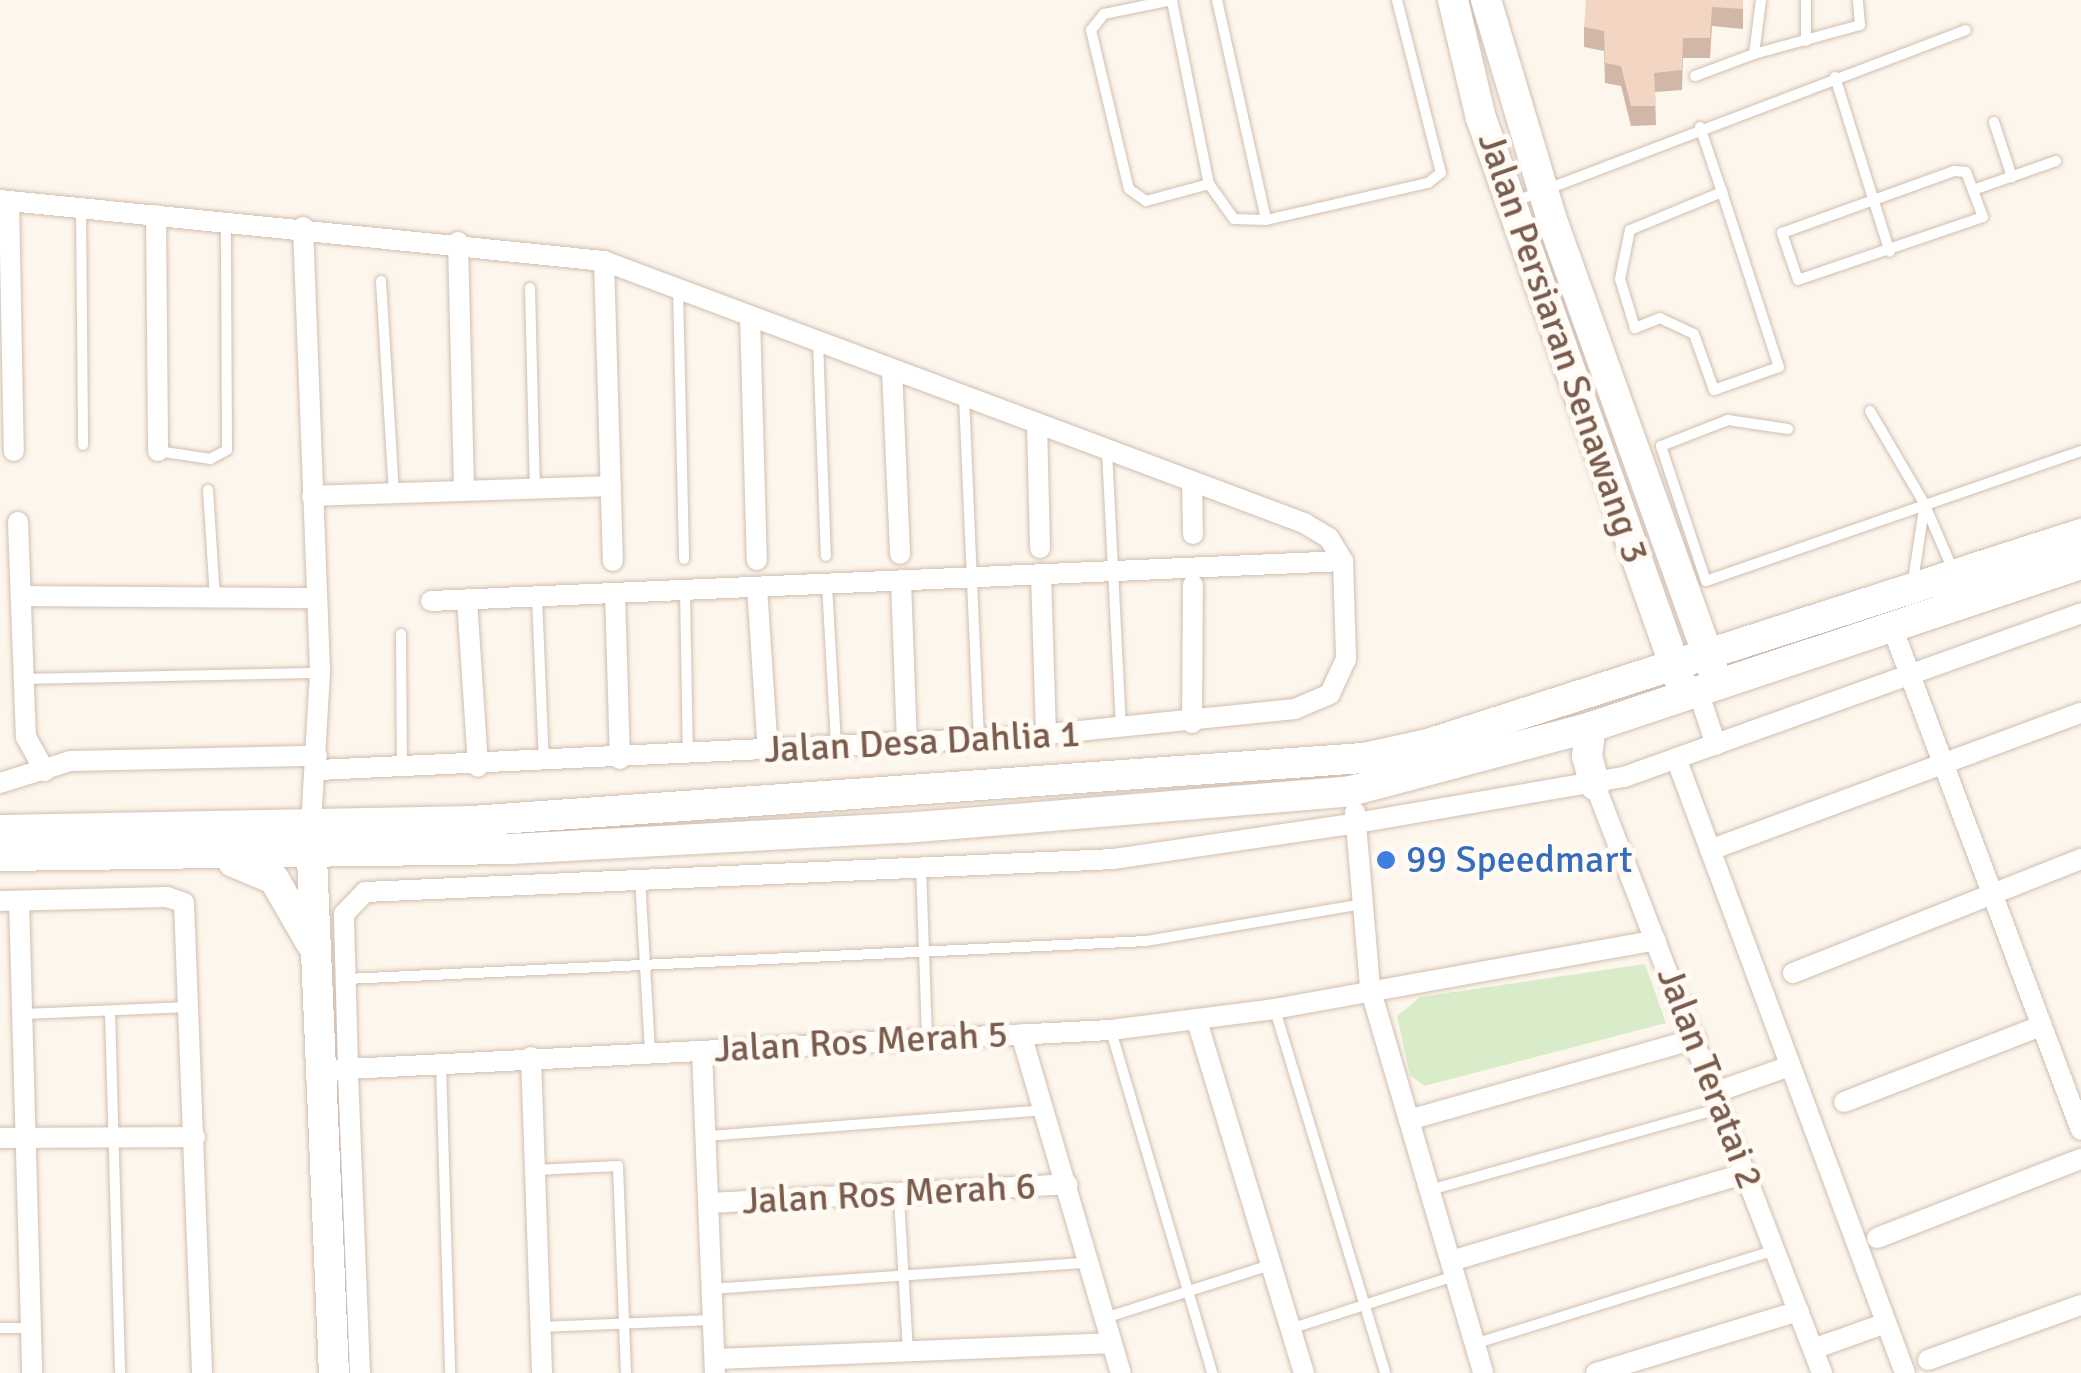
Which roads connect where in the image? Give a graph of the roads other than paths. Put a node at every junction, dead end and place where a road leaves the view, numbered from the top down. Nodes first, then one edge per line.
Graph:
1 (1172, 0) edge
2 (1217, 0) edge
3 (1397, 0) edge
4 (1453, 0) edge
5 (1486, 0) edge
6 (1760, 0) edge
7 (1806, 0) edge
8 (1858, 0) edge
9 (1966, 30) dead end
10 (1806, 41) junction
11 (1754, 54) junction
12 (1695, 76) dead end
13 (1835, 77) junction
14 (1994, 122) dead end
15 (1700, 127) junction
16 (2056, 161) dead end
17 (2012, 177) junction
18 (1209, 184) junction
19 (1544, 190) junction
20 (1973, 190) junction
21 (1722, 192) junction
22 (4, 200) edge
23 (1875, 201) junction
24 (1511, 204) junction
25 (81, 207) junction
26 (156, 215) junction
27 (226, 219) junction
28 (1266, 220) junction
29 (303, 227) junction
30 (458, 242) junction
31 (1890, 252) junction
32 (604, 262) junction
33 (381, 281) dead end
34 (530, 288) dead end
35 (678, 289) junction
36 (750, 316) junction
37 (818, 342) junction
38 (892, 369) junction
39 (964, 396) junction
40 (1870, 411) dead end
41 (1037, 423) junction
42 (1788, 429) dead end
43 (83, 445) dead end
44 (1107, 449) junction
45 (14, 451) dead end
46 (158, 451) joint
47 (2081, 451) edge
48 (1192, 481) junction
49 (611, 486) junction
50 (535, 488) junction
51 (208, 490) dead end
52 (464, 491) junction
53 (394, 494) junction
54 (312, 496) junction
55 (1924, 503) junction
56 (18, 522) dead end
57 (1193, 534) dead end
58 (2081, 534) edge
59 (1040, 548) dead end
60 (900, 554) dead end
61 (826, 556) dead end
62 (684, 560) dead end
63 (757, 560) dead end
64 (613, 561) dead end
65 (1343, 561) junction
66 (2081, 564) edge
67 (1113, 572) junction
68 (1041, 574) junction
69 (1956, 576) junction
70 (970, 578) junction
71 (901, 580) junction
72 (827, 584) junction
73 (1193, 585) dead end
74 (758, 587) junction
75 (685, 590) junction
76 (1910, 592) junction
77 (614, 593) junction
78 (21, 596) junction
79 (215, 597) junction
80 (536, 597) junction
81 (1984, 597) junction
82 (317, 598) junction
83 (467, 600) junction
84 (431, 602) dead end
85 (2081, 613) edge
86 (1892, 627) junction
87 (401, 634) dead end
88 (1707, 652) junction
89 (1674, 663) junction
90 (320, 673) junction
91 (24, 679) junction
92 (1910, 679) junction
93 (1700, 688) junction
94 (2081, 713) edge
95 (1192, 723) junction
96 (1591, 727) junction
97 (1121, 730) junction
98 (1046, 735) junction
99 (980, 739) junction
100 (908, 743) junction
101 (1716, 745) junction
102 (836, 747) junction
103 (768, 751) junction
104 (688, 755) junction
105 (1676, 758) junction
106 (620, 759) junction
107 (317, 763) junction
108 (544, 763) junction
109 (478, 767) junction
110 (1943, 767) junction
111 (402, 770) junction
112 (45, 771) junction
113 (0, 782) edge
114 (1595, 784) junction
115 (1352, 790) junction
116 (1357, 823) junction
117 (0, 830) edge
118 (311, 840) junction
119 (380, 849) junction
120 (1710, 850) junction
121 (183, 854) junction
122 (0, 856) edge
123 (2081, 859) edge
124 (920, 865) junction
125 (640, 877) junction
126 (1990, 894) junction
127 (10, 901) edge
128 (1364, 904) junction
129 (1656, 940) junction
130 (313, 946) junction
131 (924, 954) junction
132 (645, 968) junction
133 (1792, 974) dead end
134 (346, 979) junction
135 (1370, 988) junction
136 (190, 1007) junction
137 (1274, 1009) junction
138 (110, 1010) junction
139 (22, 1014) junction
140 (1197, 1021) junction
141 (2040, 1026) junction
142 (1110, 1030) junction
143 (1021, 1034) junction
144 (927, 1037) junction
145 (1696, 1039) junction
146 (702, 1050) junction
147 (650, 1053) junction
148 (531, 1056) junction
149 (440, 1063) junction
150 (1790, 1066) junction
151 (334, 1070) junction
152 (1719, 1100) junction
153 (1844, 1102) dead end
154 (1046, 1110) junction
155 (1409, 1120) junction
156 (2081, 1130) edge
157 (708, 1136) junction
158 (114, 1137) junction
159 (195, 1137) junction
160 (0, 1138) edge
161 (26, 1138) junction
162 (2081, 1159) edge
163 (535, 1170) junction
164 (1746, 1172) junction
165 (1067, 1184) junction
166 (1430, 1190) junction
167 (899, 1197) junction
168 (710, 1203) junction
169 (1877, 1238) dead end
170 (1776, 1250) junction
171 (1089, 1263) junction
172 (1270, 1265) junction
173 (1452, 1268) junction
174 (902, 1279) junction
175 (712, 1290) junction
176 (1188, 1292) junction
177 (1364, 1304) junction
178 (2081, 1305) edge
179 (1799, 1311) junction
180 (1104, 1318) junction
181 (713, 1320) junction
182 (1886, 1322) junction
183 (624, 1323) junction
184 (540, 1327) junction
185 (0, 1328) edge
186 (31, 1328) junction
187 (1290, 1328) junction
188 (1111, 1342) junction
189 (1474, 1344) junction
190 (1813, 1348) junction
191 (908, 1350) junction
192 (1928, 1360) dead end
193 (715, 1366) edge
194 (32, 1373) edge
195 (120, 1373) edge
196 (202, 1373) edge
197 (334, 1373) edge
198 (360, 1373) edge
199 (450, 1373) edge
200 (542, 1373) edge
201 (626, 1373) edge
202 (1121, 1373) edge
203 (1212, 1373) edge
204 (1304, 1373) edge
205 (1385, 1373) edge
206 (1483, 1373) edge
207 (1596, 1373) edge
208 (1822, 1373) edge
209 (1904, 1373) edge

1 - 18 lane
1 - 18 lane
2 - 28 lane
3 - 28 lane
4 - 24 street, Jalan Persiaran Senawang 3
5 - 19 street, Jalan Persiaran Senawang 3
6 - 11 lane
7 - 10 lane
8 - 10 lane
9 - 13 lane
10 - 11 lane
11 - 12 lane
13 - 15 lane
13 - 23 lane
14 - 17 lane
15 - 19 lane
15 - 21 lane
16 - 17 lane
17 - 20 lane
18 - 28 lane
19 - 24 lane
19 - 88 street, Jalan Persiaran Senawang 3
20 - 23 lane
20 - 31 lane
21 - 21 lane
22 - 25 street
22 - 45 street
23 - 31 lane
23 - 31 lane
24 - 89 street, Jalan Persiaran Senawang 3
25 - 26 street
25 - 43 lane
26 - 27 street
26 - 46 street
27 - 29 street
27 - 46 lane
29 - 30 street
29 - 54 street
30 - 32 street
30 - 52 street
32 - 35 street
32 - 49 street
33 - 53 lane
34 - 50 lane
35 - 36 street
35 - 62 lane
36 - 37 street
36 - 63 street
37 - 38 street
37 - 61 lane
38 - 39 street
38 - 60 street
39 - 41 street
39 - 70 lane
40 - 55 lane
41 - 44 street
41 - 59 street
42 - 55 lane
44 - 48 street
44 - 67 lane
47 - 55 lane
48 - 57 street
48 - 65 street
49 - 50 street
49 - 64 street
50 - 52 street
51 - 79 lane
52 - 53 street
53 - 54 street
54 - 82 street
55 - 69 lane
55 - 76 lane
56 - 78 street
58 - 69 street
65 - 67 street
65 - 95 street, Jalan Desa Dahlia 1
66 - 81 street
67 - 68 street
67 - 97 lane
68 - 70 street
68 - 98 street
69 - 76 street
69 - 81 lane
70 - 71 street
70 - 99 lane
71 - 72 street
71 - 100 street
72 - 74 street
72 - 102 lane
73 - 95 street
74 - 75 street
74 - 103 street
75 - 77 street
75 - 104 lane
76 - 88 street
77 - 80 street
77 - 106 street
78 - 79 street
78 - 91 street
79 - 82 street
80 - 83 street
80 - 108 lane
81 - 86 street
82 - 90 street
83 - 84 street
83 - 109 street
85 - 92 street
86 - 92 street
86 - 93 street
87 - 111 lane
88 - 89 street
88 - 93 street, Jalan Persiaran Senawang 3
89 - 93 street, Jalan Persiaran Senawang 3
89 - 118 street
90 - 91 lane
90 - 107 street
91 - 112 street
92 - 101 street
92 - 110 street
93 - 96 street
93 - 101 street
94 - 110 street
95 - 97 street, Jalan Desa Dahlia 1
96 - 114 street
96 - 115 street
97 - 98 street, Jalan Desa Dahlia 1
98 - 99 street, Jalan Desa Dahlia 1
99 - 100 street, Jalan Desa Dahlia 1
100 - 102 street, Jalan Desa Dahlia 1
101 - 105 street
102 - 103 street, Jalan Desa Dahlia 1
103 - 104 street, Jalan Desa Dahlia 1
104 - 106 street, Jalan Desa Dahlia 1
105 - 114 street
105 - 120 street
106 - 108 street, Jalan Desa Dahlia 1
107 - 111 street, Jalan Desa Dahlia 1
107 - 112 street, Jalan Desa Dahlia 1
107 - 118 street
108 - 109 street, Jalan Desa Dahlia 1
109 - 111 street, Jalan Desa Dahlia 1
110 - 120 street
110 - 126 street
112 - 113 street
114 - 116 street
114 - 129 street, Jalan Teratai 2
115 - 116 street
115 - 119 street
116 - 124 street
116 - 128 street
117 - 118 street
118 - 119 street
118 - 121 street
118 - 130 street
119 - 130 street
120 - 150 street
121 - 122 street
121 - 130 street
123 - 126 street
124 - 125 street
124 - 131 lane
125 - 132 lane
125 - 134 street
126 - 133 street
126 - 141 street
127 - 136 street
127 - 139 street
128 - 131 lane
128 - 135 street
129 - 135 street, Jalan Ros Merah 5
129 - 145 street, Jalan Teratai 2
130 - 151 street
131 - 132 lane
131 - 144 lane
132 - 134 lane
132 - 147 lane
134 - 151 street
135 - 137 street, Jalan Ros Merah 5
135 - 155 street
136 - 138 lane
136 - 159 street
137 - 140 street, Jalan Ros Merah 5
137 - 177 lane
138 - 139 lane
138 - 158 lane
139 - 161 street
140 - 142 street, Jalan Ros Merah 5
140 - 172 street
141 - 153 street
141 - 156 street
142 - 143 street, Jalan Ros Merah 5
142 - 176 lane
143 - 144 street, Jalan Ros Merah 5
143 - 154 street
144 - 146 street, Jalan Ros Merah 5
145 - 152 street, Jalan Teratai 2
145 - 155 street
146 - 147 street, Jalan Ros Merah 5
146 - 157 street
147 - 148 street, Jalan Ros Merah 5
148 - 149 street, Jalan Ros Merah 5
148 - 163 street
149 - 151 street, Jalan Ros Merah 5
149 - 199 lane
150 - 152 street
150 - 182 street
151 - 197 street
151 - 198 street
152 - 164 street, Jalan Teratai 2
152 - 166 lane
154 - 157 lane
154 - 165 street
155 - 166 street
157 - 168 street
158 - 159 street
158 - 161 street
158 - 195 lane
159 - 196 street
160 - 161 street
161 - 186 street
162 - 169 street
163 - 183 lane
163 - 184 street
164 - 170 street, Jalan Teratai 2
164 - 173 street
165 - 167 street, Jalan Ros Merah 6
165 - 171 street
166 - 173 street
167 - 168 street, Jalan Ros Merah 6
167 - 174 lane
168 - 175 street
170 - 179 street, Jalan Teratai 2
170 - 189 lane
171 - 174 lane
171 - 180 street
172 - 176 lane
172 - 187 street
173 - 177 lane
173 - 189 street
174 - 175 lane
174 - 191 lane
175 - 181 street
176 - 180 lane
176 - 203 lane
177 - 187 lane
177 - 205 lane
178 - 192 street
179 - 190 street, Jalan Teratai 2
179 - 207 street
180 - 188 street
181 - 183 lane
181 - 193 street
182 - 190 street
182 - 209 street
183 - 184 lane
183 - 201 lane
184 - 200 street
185 - 186 lane
186 - 194 street
187 - 204 street
188 - 191 street
188 - 202 street
189 - 206 street
190 - 208 street, Jalan Teratai 2
191 - 193 street

